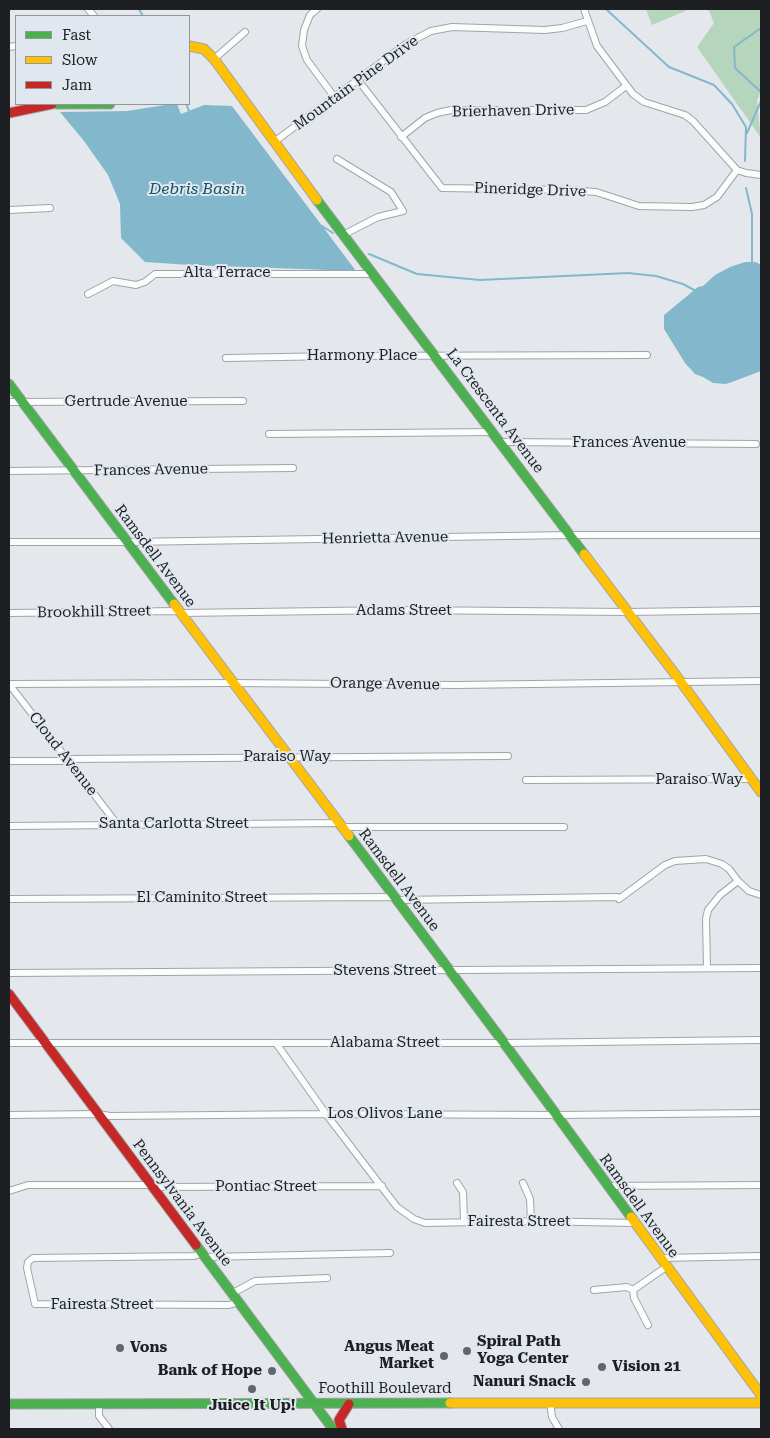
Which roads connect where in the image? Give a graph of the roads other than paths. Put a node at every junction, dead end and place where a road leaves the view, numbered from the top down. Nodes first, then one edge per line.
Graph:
1 (317, 9) edge
2 (584, 9) edge
3 (587, 21) junction
4 (246, 32) dead end
5 (190, 46) edge
6 (214, 59) junction
7 (358, 80) junction
8 (626, 86) junction
9 (335, 98) junction
10 (47, 105) edge
11 (9, 112) edge
12 (401, 137) junction
13 (274, 142) junction
14 (337, 159) dead end
15 (737, 170) junction
16 (761, 175) edge
17 (50, 208) dead end
18 (9, 210) edge
19 (343, 235) junction
20 (373, 274) junction
21 (88, 294) dead end
22 (435, 355) junction
23 (647, 355) dead end
24 (226, 358) dead end
25 (9, 384) edge
26 (9, 402) edge
27 (22, 402) junction
28 (243, 402) dead end
29 (493, 432) junction
30 (269, 434) dead end
31 (501, 442) junction
32 (756, 444) dead end
33 (293, 468) dead end
34 (9, 471) edge
35 (74, 472) junction
36 (570, 535) junction
37 (761, 535) edge
38 (9, 542) edge
39 (128, 542) junction
40 (761, 610) edge
41 (180, 612) junction
42 (628, 612) junction
43 (9, 613) edge
44 (761, 681) edge
45 (681, 682) junction
46 (233, 683) junction
47 (9, 684) edge
48 (289, 756) junction
49 (508, 756) dead end
50 (67, 760) junction
51 (9, 761) edge
52 (526, 780) dead end
53 (758, 785) edge
54 (117, 824) junction
55 (341, 825) junction
56 (9, 826) edge
57 (564, 827) dead end
58 (738, 881) junction
59 (761, 895) edge
60 (396, 898) junction
61 (9, 899) edge
62 (707, 968) junction
63 (761, 968) edge
64 (450, 971) junction
65 (9, 973) edge
66 (9, 994) edge
67 (761, 1040) edge
68 (504, 1042) junction
69 (276, 1043) junction
70 (9, 1044) edge
71 (46, 1044) junction
72 (761, 1113) edge
73 (9, 1114) edge
74 (98, 1114) junction
75 (326, 1114) junction
76 (556, 1115) junction
77 (457, 1183) dead end
78 (523, 1183) dead end
79 (151, 1185) junction
80 (761, 1185) edge
81 (382, 1186) junction
82 (608, 1186) junction
83 (9, 1191) edge
84 (531, 1221) junction
85 (464, 1222) junction
86 (635, 1222) junction
87 (390, 1253) dead end
88 (204, 1255) junction
89 (761, 1256) edge
90 (660, 1258) junction
91 (666, 1267) junction
92 (327, 1278) dead end
93 (594, 1290) dead end
94 (634, 1290) junction
95 (233, 1293) junction
96 (239, 1302) junction
97 (648, 1325) dead end
98 (761, 1396) edge
99 (314, 1402) junction
100 (550, 1402) junction
101 (99, 1403) junction
102 (761, 1403) edge
103 (9, 1404) edge
104 (349, 1404) junction
105 (109, 1429) edge
106 (333, 1429) edge
107 (342, 1429) edge
108 (559, 1429) edge

1 - 9 street
2 - 3 street
3 - 7 street, Mountain Pine Drive
3 - 8 street
4 - 6 street
5 - 6 street, La Crescenta Avenue
6 - 13 street, La Crescenta Avenue
7 - 9 street, Mountain Pine Drive
7 - 12 street, Pineridge Drive
8 - 12 street, Brierhaven Drive
8 - 15 street
9 - 13 street, Mountain Pine Drive
10 - 11 street
12 - 15 street, Pineridge Drive
13 - 19 street, La Crescenta Avenue
14 - 19 street
15 - 16 street
17 - 18 street
19 - 20 street, La Crescenta Avenue
20 - 21 street, Alta Terrace
20 - 22 street, La Crescenta Avenue
22 - 23 street, Harmony Place
22 - 24 street, Harmony Place
22 - 29 street, La Crescenta Avenue
25 - 27 street, Ramsdell Avenue
26 - 27 street, Gertrude Avenue
27 - 28 street, Gertrude Avenue
27 - 35 street, Ramsdell Avenue
29 - 30 street
29 - 31 street, La Crescenta Avenue
31 - 32 street, Frances Avenue
31 - 36 street, La Crescenta Avenue
33 - 35 street, Frances Avenue
34 - 35 street, Frances Avenue
35 - 39 street, Ramsdell Avenue
36 - 37 street, Henrietta Avenue
36 - 39 street, Henrietta Avenue
36 - 42 street, La Crescenta Avenue
38 - 39 street, Henrietta Avenue
39 - 41 street, Ramsdell Avenue
40 - 42 street
41 - 42 street, Adams Street
41 - 43 street, Brookhill Street
41 - 46 street, Ramsdell Avenue
42 - 45 street, La Crescenta Avenue
44 - 45 street, Orange Avenue
45 - 46 street, Orange Avenue
45 - 53 street, La Crescenta Avenue
46 - 47 street, Orange Avenue
46 - 48 street, Ramsdell Avenue
47 - 50 street, Cloud Avenue
48 - 49 street, Paraiso Way
48 - 50 street, Paraiso Way
48 - 55 street, Ramsdell Avenue
50 - 51 street, Paraiso Way
50 - 54 street, Cloud Avenue
52 - 53 street, Paraiso Way
54 - 55 street, Santa Carlotta Street
54 - 56 street, Santa Carlotta Street
55 - 57 street, Santa Carlotta Street
55 - 60 street, Ramsdell Avenue
58 - 59 street, El Caminito Street
58 - 60 street, El Caminito Street
58 - 62 street
60 - 61 street, El Caminito Street
60 - 64 street, Ramsdell Avenue
62 - 63 street, Stevens Street
62 - 64 street, Stevens Street
64 - 65 street, Stevens Street
64 - 68 street, Ramsdell Avenue
66 - 71 street, Pennsylvania Avenue
67 - 68 street, Alabama Street
68 - 69 street, Alabama Street
68 - 76 street, Ramsdell Avenue
69 - 71 street, Alabama Street
69 - 75 street
70 - 71 street, Alabama Street
71 - 74 street, Pennsylvania Avenue
72 - 76 street, Los Olivos Lane
73 - 74 street, Los Olivos Lane
74 - 75 street, Los Olivos Lane
74 - 79 street, Pennsylvania Avenue
75 - 76 street, Los Olivos Lane
75 - 81 street
76 - 82 street, Ramsdell Avenue
77 - 85 street
78 - 84 street
79 - 81 street, Pontiac Street
79 - 83 street, Pontiac Street
79 - 88 street, Pennsylvania Avenue
80 - 82 street
81 - 85 street, Fairesta Street
82 - 86 street, Ramsdell Avenue
84 - 85 street, Fairesta Street
84 - 86 street, Fairesta Street
86 - 90 street, Ramsdell Avenue
87 - 88 street
88 - 95 street, Pennsylvania Avenue
88 - 96 street, Fairesta Street
89 - 90 street
90 - 91 street, Ramsdell Avenue
91 - 94 street
91 - 98 street, Ramsdell Avenue
92 - 95 street
93 - 94 street
94 - 97 street
95 - 96 street, Pennsylvania Avenue
96 - 99 street, Pennsylvania Avenue
99 - 101 street, Foothill Boulevard
99 - 104 street, Foothill Boulevard
99 - 106 street, Pennsylvania Avenue
100 - 102 street, Foothill Boulevard
100 - 104 street, Foothill Boulevard
100 - 108 street
101 - 103 street, Foothill Boulevard
101 - 105 street
104 - 107 street

